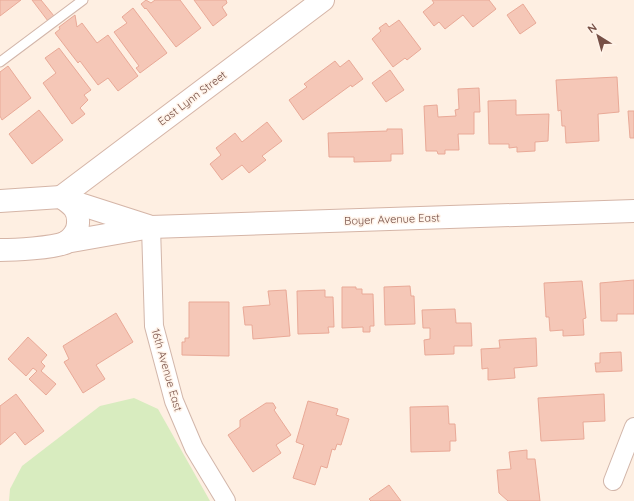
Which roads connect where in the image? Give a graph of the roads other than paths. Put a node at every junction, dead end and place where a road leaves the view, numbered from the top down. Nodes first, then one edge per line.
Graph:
1 (83, 0) edge
2 (323, 0) edge
3 (0, 62) edge
4 (62, 198) junction
5 (0, 200) edge
6 (634, 211) edge
7 (151, 227) junction
8 (66, 242) junction
9 (0, 250) edge
10 (634, 427) edge
11 (613, 481) dead end
12 (226, 501) edge

1 - 3 lane
2 - 4 street, East Lynn Street
4 - 5 street
4 - 7 street, Boyer Avenue East
4 - 8 street
6 - 7 street, Boyer Avenue East
7 - 8 street, Boyer Avenue East
7 - 12 street, 16th Avenue East
8 - 9 street, Boyer Avenue East
10 - 11 street

